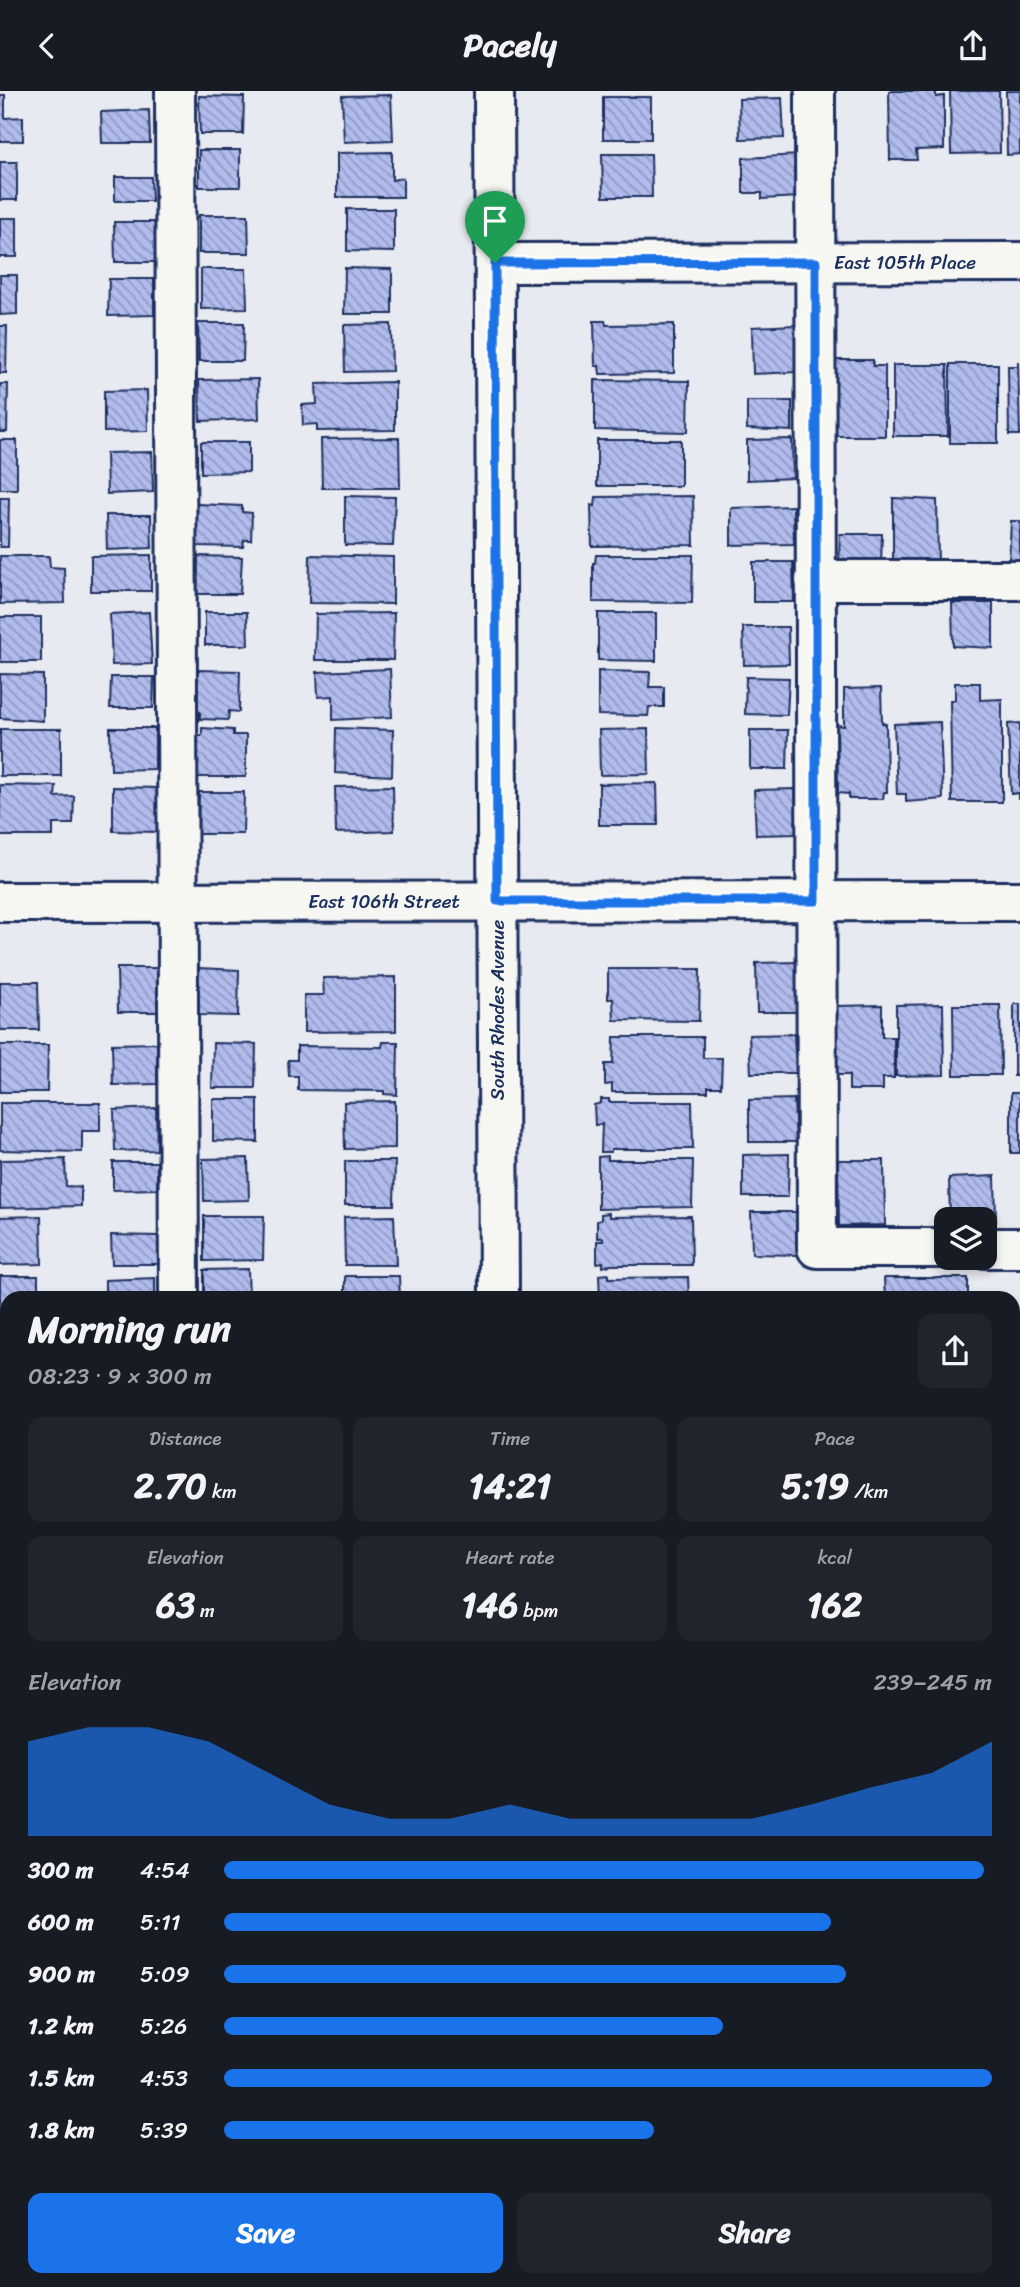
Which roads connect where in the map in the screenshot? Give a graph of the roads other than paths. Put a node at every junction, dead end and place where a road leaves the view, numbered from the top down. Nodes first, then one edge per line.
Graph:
1 (175, 91) edge
2 (495, 91) edge
3 (815, 91) edge
4 (816, 262) junction
5 (1020, 262) edge
6 (495, 263) junction
7 (815, 580) junction
8 (1020, 580) edge
9 (497, 901) junction
10 (816, 901) junction
11 (1020, 901) edge
12 (0, 902) edge
13 (178, 902) junction
14 (934, 1248) edge
15 (997, 1248) edge
16 (1020, 1248) edge
17 (179, 1291) edge
18 (499, 1291) edge

1 - 13 street
2 - 6 street, South Rhodes Avenue
3 - 4 street
4 - 5 street, East 105th Place
4 - 6 street, East 105th Place
4 - 7 street
6 - 9 street, South Rhodes Avenue
7 - 8 street
7 - 10 street
9 - 10 street, East 106th Street
9 - 13 street, East 106th Street
9 - 18 street, South Rhodes Avenue
10 - 11 street, East 106th Street
10 - 14 street
12 - 13 street, East 106th Street
13 - 17 street
15 - 16 street

